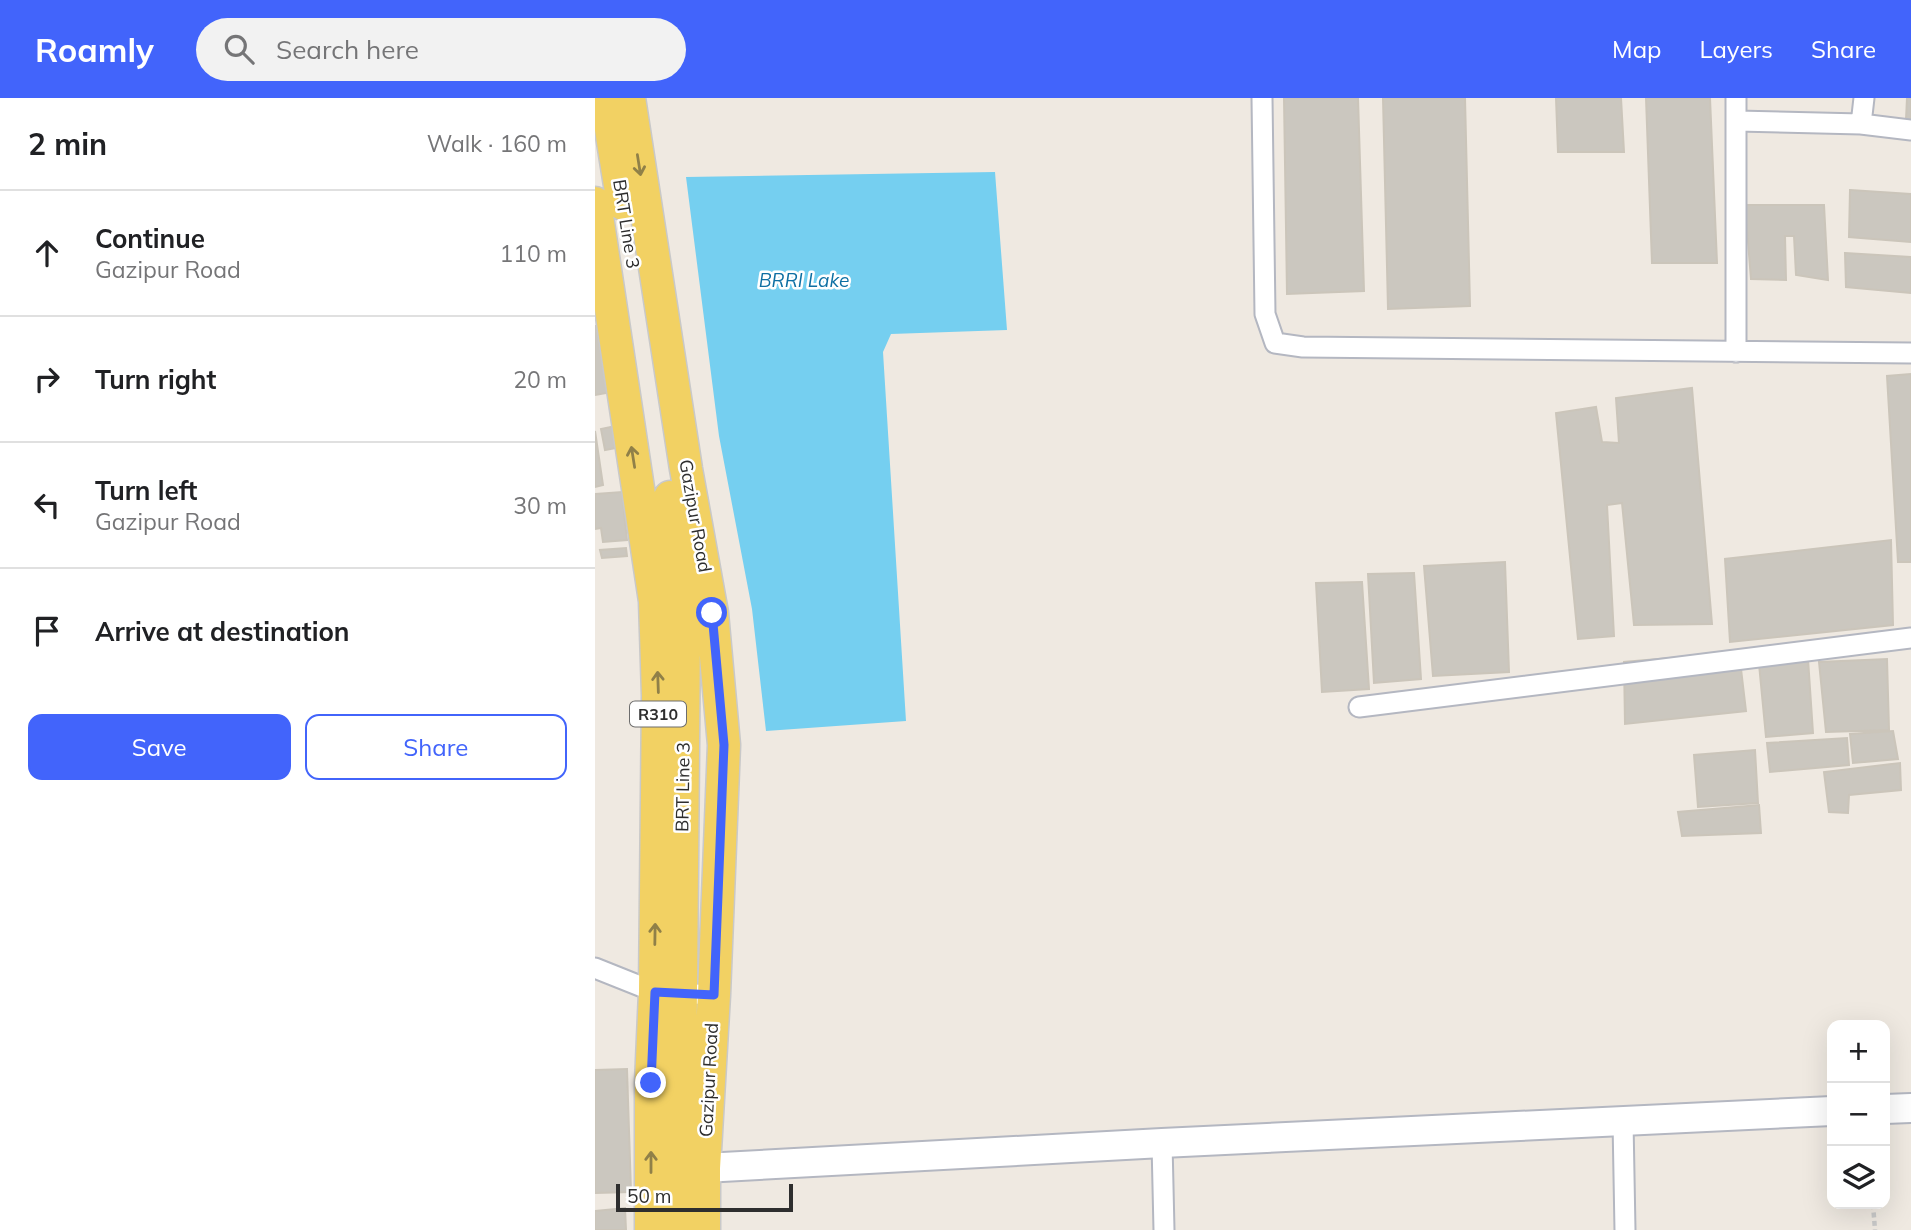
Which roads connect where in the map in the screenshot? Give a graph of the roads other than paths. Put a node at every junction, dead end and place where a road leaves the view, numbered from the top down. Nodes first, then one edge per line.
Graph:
1 (606, 98) edge
2 (629, 98) edge
3 (1262, 98) edge
4 (1736, 98) edge
5 (1864, 98) edge
6 (1737, 121) junction
7 (1861, 124) junction
8 (1911, 130) edge
9 (595, 203) edge
10 (1736, 352) junction
11 (1911, 353) edge
12 (1911, 638) edge
13 (1359, 707) dead end
14 (595, 968) edge
15 (667, 993) junction
16 (714, 995) junction
17 (1911, 1108) edge
18 (1890, 1109) edge
19 (1827, 1111) edge
20 (1623, 1121) junction
21 (1162, 1143) junction
22 (704, 1168) junction
23 (651, 1230) edge
24 (679, 1230) edge
25 (704, 1230) edge
26 (1164, 1230) edge
27 (1625, 1230) edge

1 - 15 main road, BRT Line 3
2 -> 16 main road, Gazipur Road
3 - 10 street
4 - 6 street
5 - 7 street
6 - 7 street
6 - 10 street
7 - 8 street
15 -> 9 main road, R310
10 - 11 street
12 - 13 street
14 - 15 street
15 - 16 street
23 -> 15 main road, R310
15 - 24 main road, BRT Line 3
16 - 22 main road, Gazipur Road
17 - 18 main road
19 - 20 main road
20 - 21 main road
20 - 27 street
21 - 22 main road
21 - 26 street
22 - 25 main road, Gazipur Road

